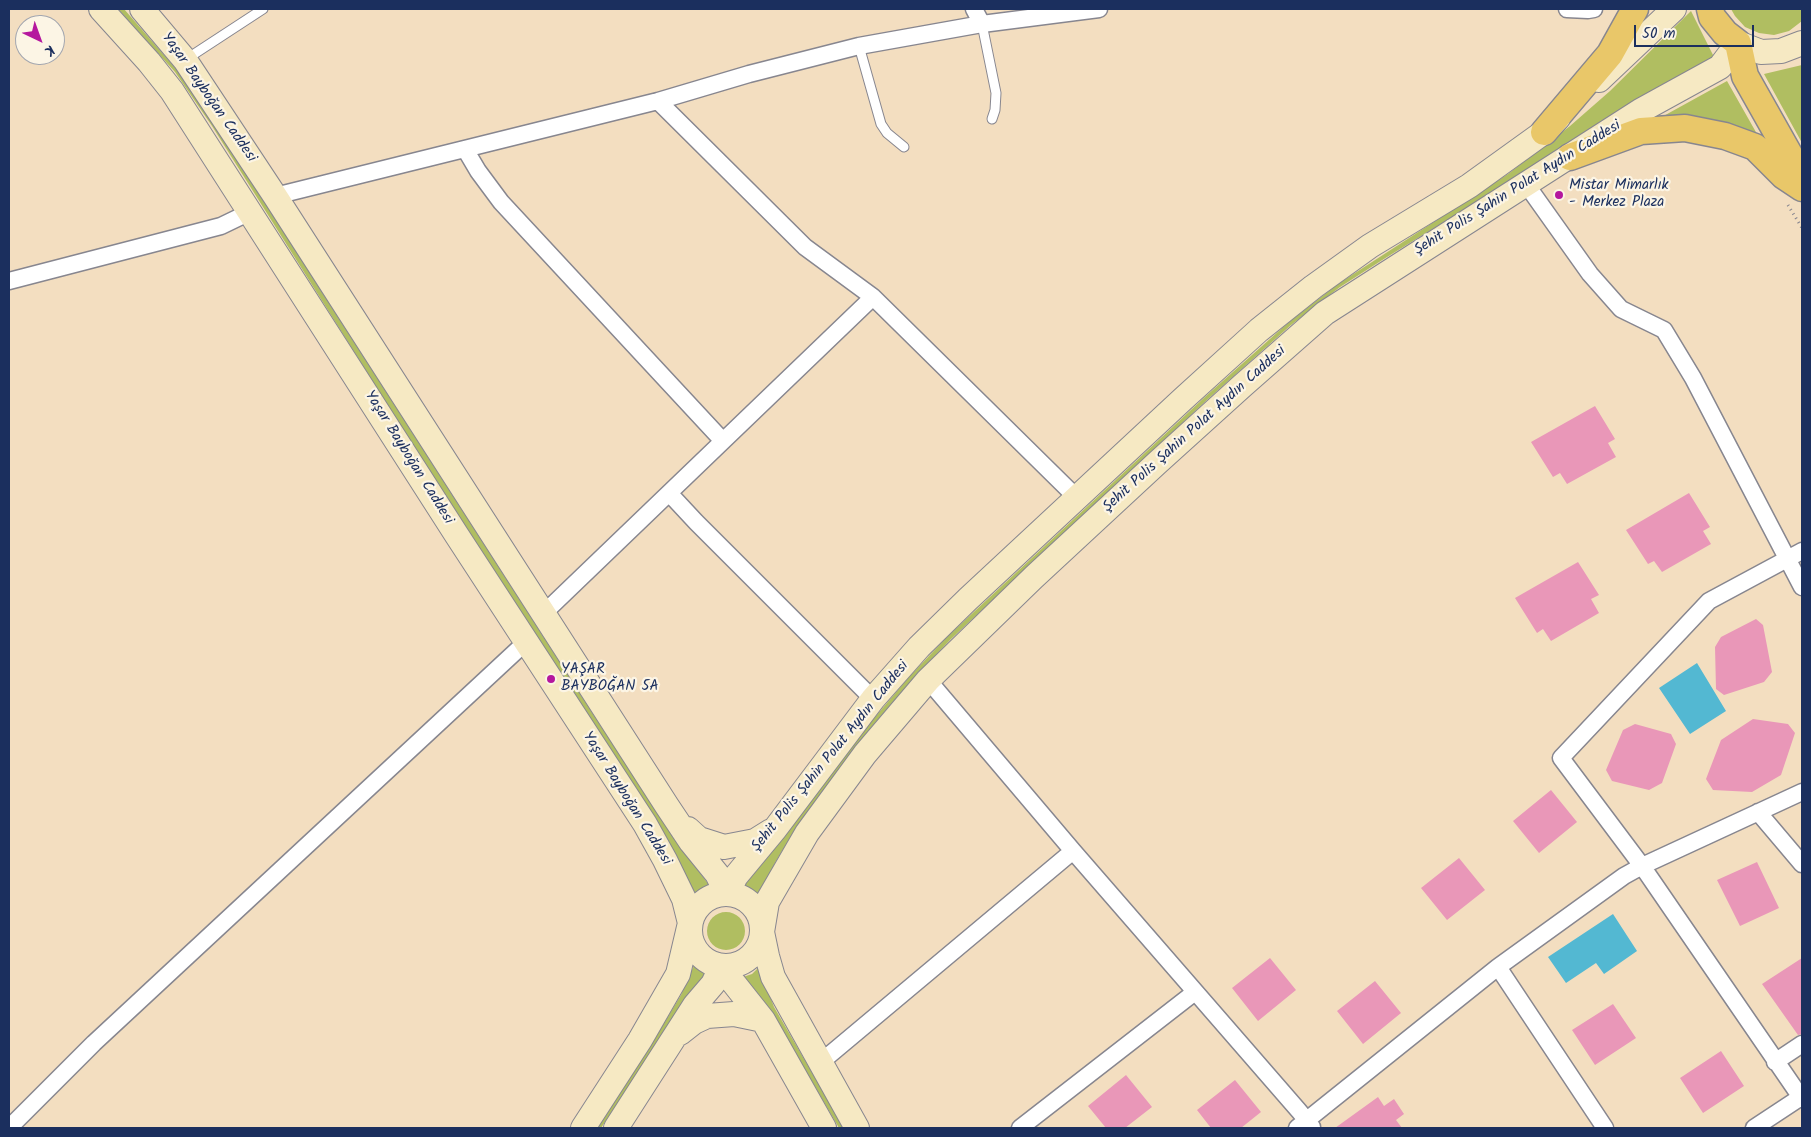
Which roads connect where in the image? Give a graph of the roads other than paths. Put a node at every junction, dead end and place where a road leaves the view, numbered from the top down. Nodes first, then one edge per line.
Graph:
1 (101, 9) edge
2 (142, 9) edge
3 (263, 9) edge
4 (974, 9) edge
5 (1099, 9) edge
6 (1567, 9) edge
7 (1594, 9) edge
8 (1634, 9) edge
9 (1674, 9) edge
10 (1710, 9) edge
11 (982, 24) junction
12 (1738, 43) junction
13 (1802, 43) edge
14 (859, 46) junction
15 (185, 60) junction
16 (658, 100) junction
17 (992, 119) dead end
18 (1544, 132) junction
19 (904, 148) dead end
20 (465, 149) junction
21 (1570, 157) junction
22 (1802, 177) edge
23 (1526, 184) junction
24 (1802, 188) edge
25 (275, 196) junction
26 (250, 212) junction
27 (9, 281) edge
28 (873, 297) junction
29 (722, 440) junction
30 (669, 493) junction
31 (1077, 498) junction
32 (1802, 551) edge
33 (1787, 558) junction
34 (1802, 587) edge
35 (543, 614) junction
36 (527, 641) junction
37 (928, 680) junction
38 (874, 699) junction
39 (1802, 792) edge
40 (667, 806) junction
41 (1758, 812) junction
42 (775, 829) junction
43 (1072, 852) junction
44 (1802, 864) edge
45 (1642, 866) junction
46 (727, 894) junction
47 (690, 923) junction
48 (762, 932) junction
49 (721, 966) junction
50 (1498, 967) junction
51 (1196, 992) junction
52 (763, 1020) junction
53 (674, 1037) junction
54 (1802, 1044) edge
55 (821, 1062) junction
56 (1775, 1062) junction
57 (1801, 1098) edge
58 (1305, 1126) edge
59 (9, 1128) edge
60 (583, 1128) edge
61 (616, 1128) edge
62 (824, 1128) edge
63 (857, 1128) edge
64 (1020, 1128) edge
65 (1605, 1128) edge
66 (1754, 1128) edge

1 - 26 main road, Yaşar Bayboğan Caddesi
2 - 15 main road, Yaşar Bayboğan Caddesi
3 - 15 lane
4 - 11 street
5 - 11 street
6 - 7 street
8 - 18 main road
9 - 18 main road, Şehit Polis Şahin Polat Aydın Caddesi
10 - 12 main road
11 - 14 street
11 - 17 lane
12 - 13 main road
12 - 21 main road, Şehit Polis Şahin Polat Aydın Caddesi
12 - 22 main road
14 - 16 street
14 - 19 lane
15 - 25 main road, Yaşar Bayboğan Caddesi
16 - 20 street
16 - 28 street
18 - 31 main road, Şehit Polis Şahin Polat Aydın Caddesi
20 - 25 street
20 - 29 street
21 - 23 main road, Şehit Polis Şahin Polat Aydın Caddesi
21 - 24 main road
23 - 33 street
23 - 37 main road, Şehit Polis Şahin Polat Aydın Caddesi
25 - 35 main road, Yaşar Bayboğan Caddesi
26 - 27 street
26 - 36 main road, Yaşar Bayboğan Caddesi
28 - 29 street
28 - 31 street
29 - 30 street
30 - 35 street
30 - 38 street
31 - 38 main road, Şehit Polis Şahin Polat Aydın Caddesi
32 - 33 street
33 - 34 street
33 - 45 street
35 - 40 main road, Yaşar Bayboğan Caddesi
36 - 47 main road, Yaşar Bayboğan Caddesi
36 - 59 street
37 - 43 street
37 - 48 main road, Şehit Polis Şahin Polat Aydın Caddesi
38 - 42 main road, Şehit Polis Şahin Polat Aydın Caddesi
39 - 41 street
40 - 42 main road
40 - 46 main road, Yaşar Bayboğan Caddesi
41 - 44 street
41 - 45 street
42 - 46 main road, Şehit Polis Şahin Polat Aydın Caddesi
43 - 51 street
43 - 55 street
45 - 50 street
45 - 56 street
46 - 47 main road
46 - 48 main road
47 - 49 main road
47 - 60 main road
48 - 49 main road
48 - 55 main road
49 - 52 main road
49 - 53 main road
50 - 58 street
50 - 65 street
51 - 58 street
51 - 64 street
52 - 53 main road
52 - 62 main road
53 - 61 main road
54 - 56 street
55 - 63 main road
56 - 57 street
57 - 66 street

